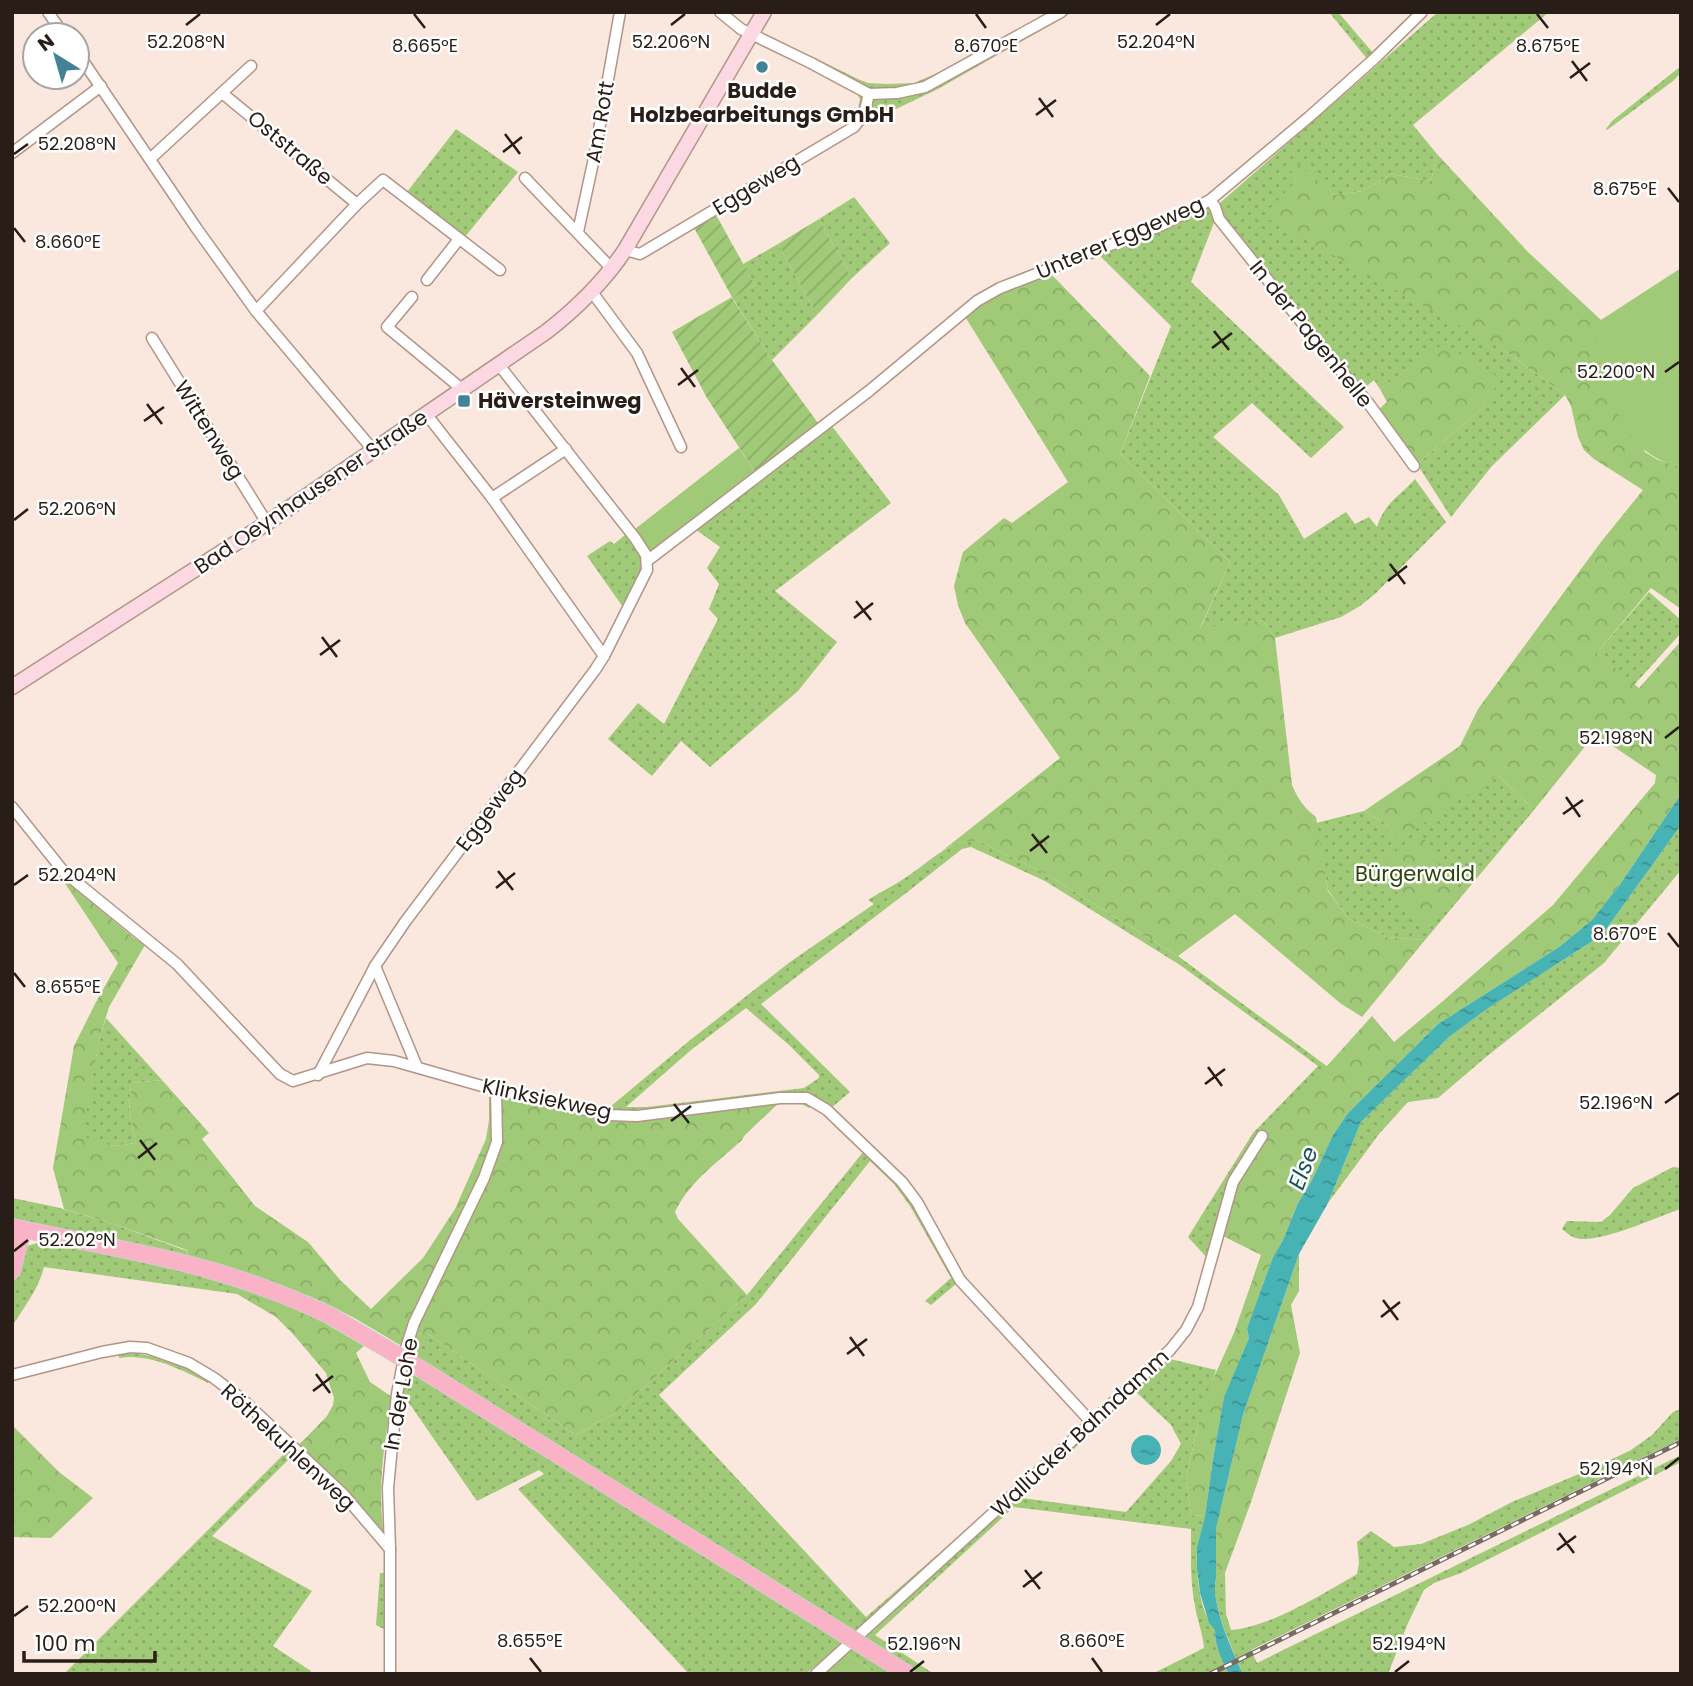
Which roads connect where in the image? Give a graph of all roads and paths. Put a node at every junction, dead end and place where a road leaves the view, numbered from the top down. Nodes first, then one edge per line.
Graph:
1 (620, 12) edge
2 (720, 12) edge
3 (764, 12) edge
4 (1061, 12) edge
5 (1422, 12) edge
6 (752, 33) junction
7 (251, 66) dead end
8 (91, 72) edge
9 (101, 86) junction
10 (222, 93) junction
11 (869, 93) junction
12 (12, 153) edge
13 (150, 159) junction
14 (525, 178) dead end
15 (1210, 200) junction
16 (353, 208) junction
17 (578, 232) junction
18 (459, 239) junction
19 (625, 250) junction
20 (612, 269) junction
21 (500, 270) dead end
22 (427, 280) dead end
23 (592, 292) junction
24 (412, 297) dead end
25 (256, 311) junction
26 (152, 338) dead end
27 (499, 365) junction
28 (463, 390) junction
29 (426, 415) junction
30 (681, 447) dead end
31 (566, 449) junction
32 (374, 451) junction
33 (1414, 466) dead end
34 (492, 498) junction
35 (267, 523) junction
36 (647, 561) junction
37 (604, 656) junction
38 (12, 687) edge
39 (12, 807) edge
40 (375, 966) junction
41 (417, 1067) junction
42 (318, 1075) junction
43 (496, 1090) junction
44 (1262, 1136) dead end
45 (18, 1228) edge
46 (12, 1270) edge
47 (12, 1375) edge
48 (1092, 1423) junction
49 (390, 1549) junction
50 (390, 1674) edge
51 (816, 1674) edge
52 (908, 1674) edge

1 - 17 street, Am Rott
2 - 6 street
3 - 6 main road, Bad Oeynhausener Straße
4 - 11 street
5 - 15 street, Unterer Eggeweg
6 - 11 street
6 - 19 main road, Bad Oeynhausener Straße
7 - 10 street
8 - 9 street
9 - 12 street
9 - 13 street
10 - 13 street
10 - 16 street, Oststraße
11 - 19 street, Eggeweg
13 - 25 street
14 - 17 street
15 - 33 street, In der Pagenhelle
15 - 36 street, Unterer Eggeweg
16 - 18 street
16 - 25 street
17 - 20 street
18 - 21 street
18 - 22 street
19 - 20 main road, Bad Oeynhausener Straße
20 - 23 main road, Bad Oeynhausener Straße
23 - 27 main road, Bad Oeynhausener Straße
23 - 30 street
24 - 28 street
25 - 32 street
26 - 35 street, Wittenweg
27 - 28 main road, Bad Oeynhausener Straße
27 - 31 street
28 - 29 main road, Bad Oeynhausener Straße
29 - 32 main road, Bad Oeynhausener Straße
29 - 34 street
31 - 34 street
31 - 36 street
32 - 35 main road, Bad Oeynhausener Straße
34 - 37 street
35 - 38 main road, Bad Oeynhausener Straße
36 - 37 street, Eggeweg
37 - 40 street, Eggeweg
39 - 42 street, Klinksiekweg
40 - 41 street
40 - 42 street, Eggeweg
41 - 42 street, Klinksiekweg
41 - 43 street, Klinksiekweg
43 - 48 street, Klinksiekweg
43 - 49 street, In der Lohe
44 - 48 street, Wallücker Bahndamm
45 - 46 main road
45 - 52 main road, bridge
47 - 49 street, Röthekuhlenweg
48 - 51 street, Wallücker Bahndamm
49 - 50 street, In der Lohe

